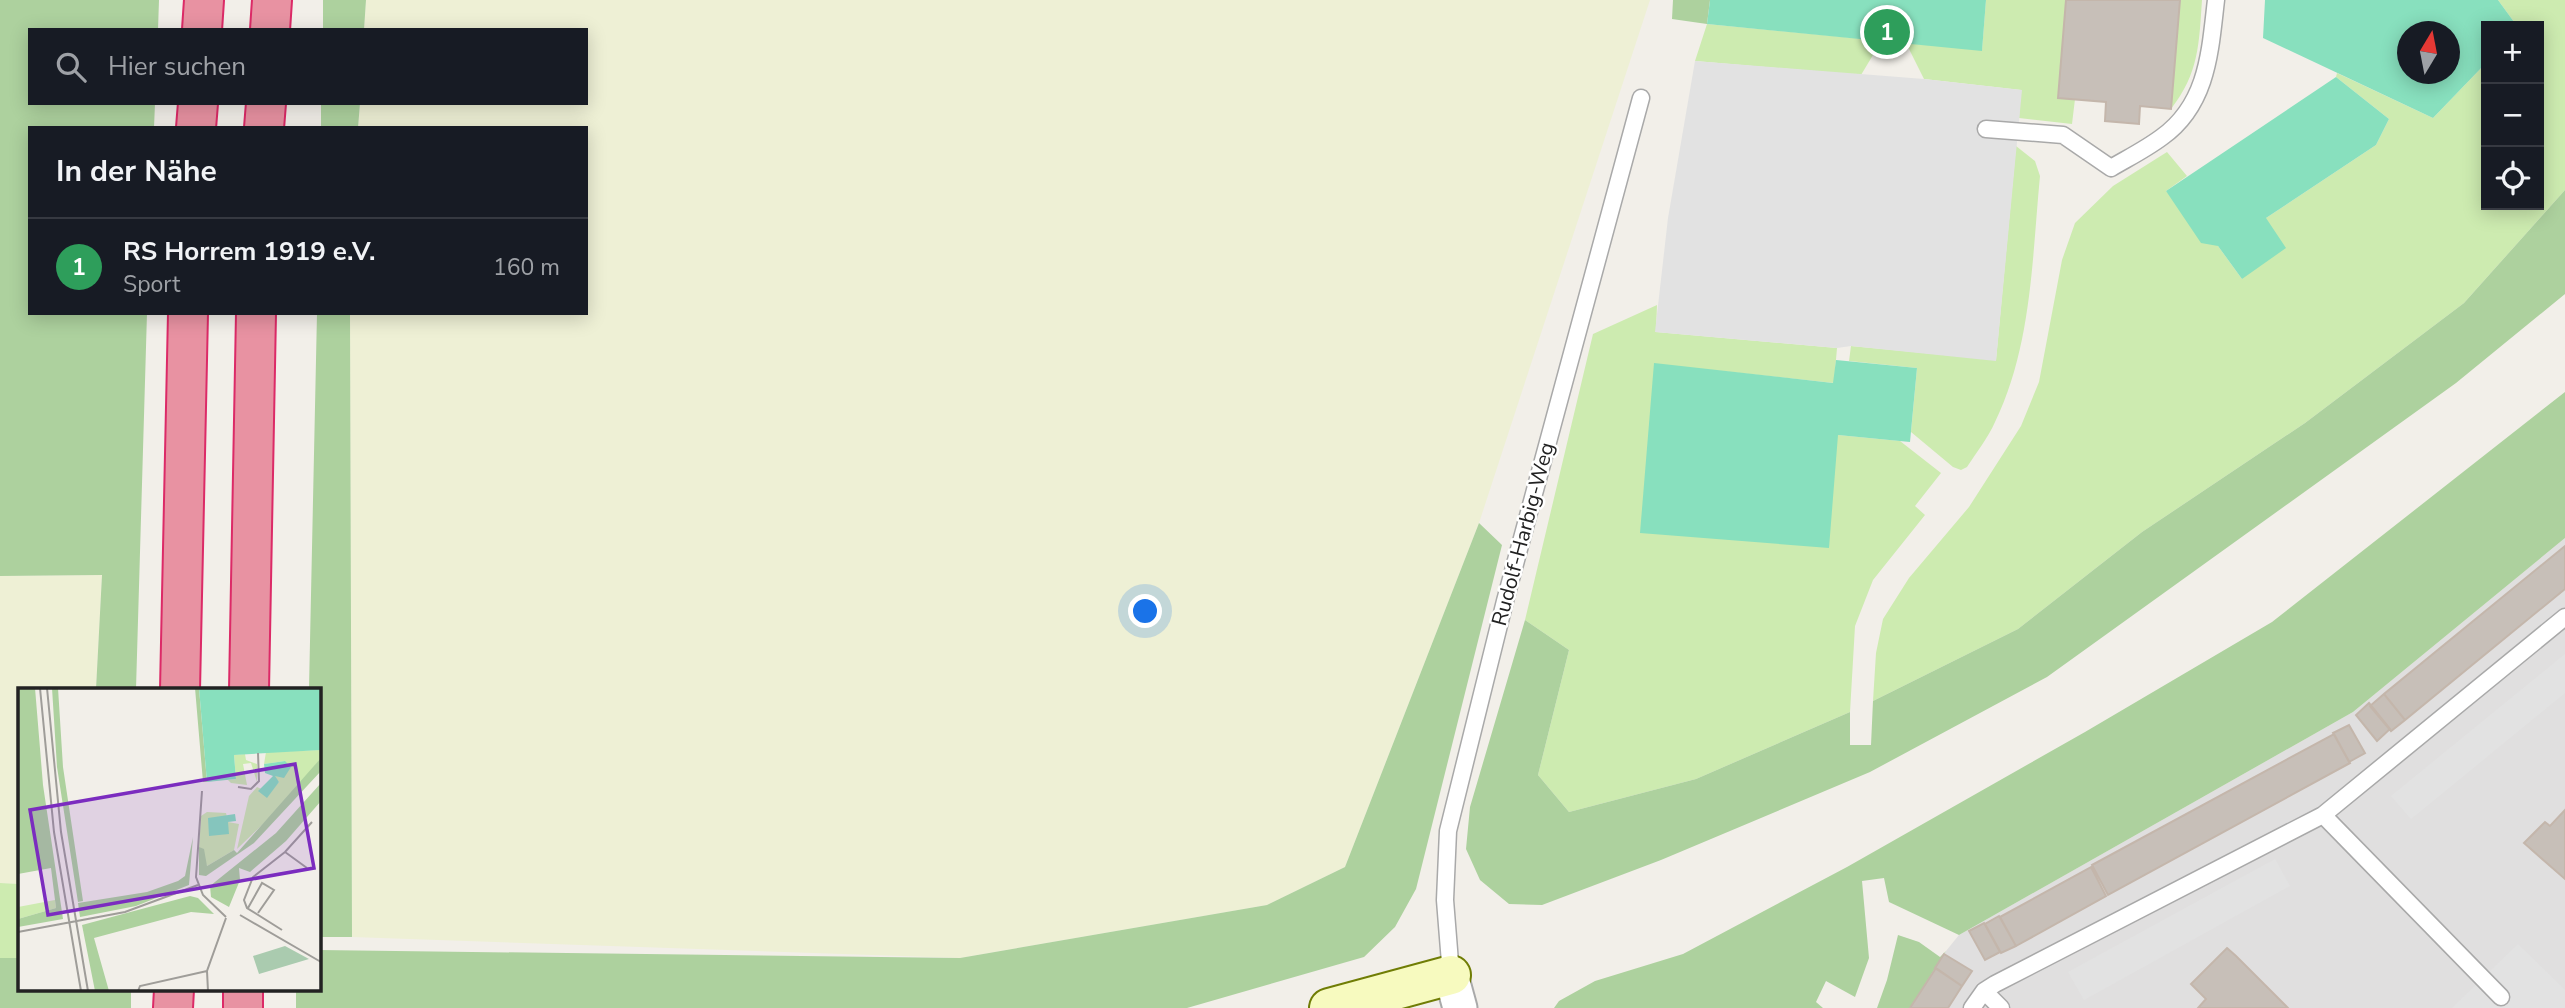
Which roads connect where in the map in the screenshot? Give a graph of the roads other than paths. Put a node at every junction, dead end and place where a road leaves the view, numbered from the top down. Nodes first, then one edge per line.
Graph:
1 (204, 0) edge
2 (272, 0) edge
3 (2216, 0) edge
4 (202, 28) edge
5 (270, 28) edge
6 (1641, 98) dead end
7 (198, 105) edge
8 (266, 105) edge
9 (196, 126) edge
10 (264, 126) edge
11 (1986, 129) dead end
12 (188, 315) edge
13 (256, 315) edge
14 (2565, 617) edge
15 (180, 688) edge
16 (249, 688) edge
17 (2323, 815) junction
18 (174, 990) edge
19 (243, 990) edge
20 (1984, 991) junction
21 (1455, 992) edge
22 (2501, 997) dead end
23 (173, 1008) edge
24 (243, 1008) edge
25 (1329, 1008) edge
26 (1972, 1008) edge
27 (2001, 1008) edge

1 - 4 highway
2 - 5 highway
3 - 11 lane
6 - 21 lane, Rudolf-Harbig-Weg
7 - 9 highway
8 - 10 highway
12 - 15 highway
13 - 16 highway
14 - 17 lane
17 - 20 lane
17 - 22 lane
18 - 23 highway
19 - 24 highway
20 - 26 lane
20 - 27 lane
21 - 25 main road

